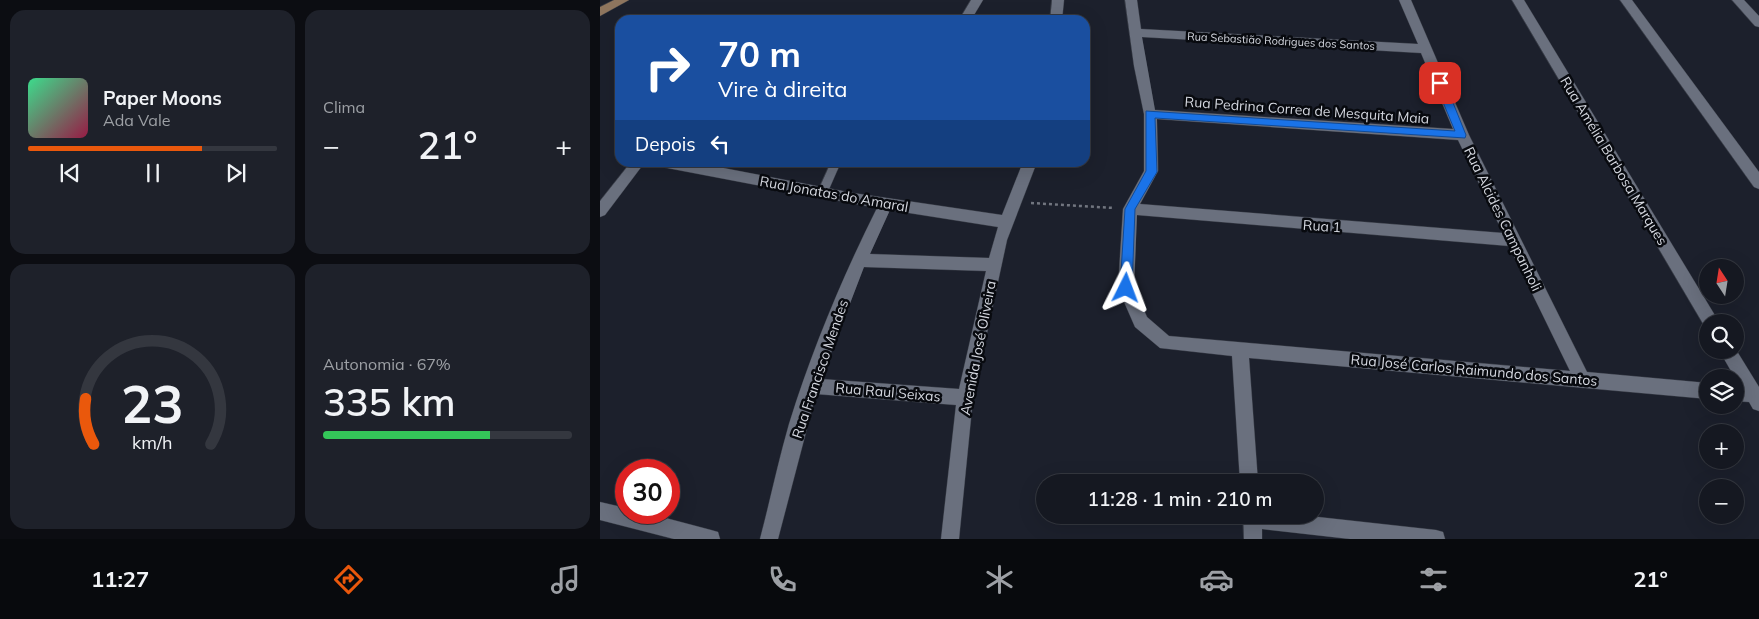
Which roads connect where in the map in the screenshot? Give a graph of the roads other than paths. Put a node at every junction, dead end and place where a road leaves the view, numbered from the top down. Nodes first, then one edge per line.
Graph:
1 (623, 0) edge
2 (977, 0) edge
3 (1058, 0) edge
4 (1131, 0) edge
5 (1405, 0) edge
6 (1518, 0) edge
7 (1626, 0) edge
8 (1738, 0) edge
9 (600, 12) edge
10 (969, 15) edge
11 (1056, 15) edge
12 (1759, 23) edge
13 (1136, 33) junction
14 (1426, 49) junction
15 (1150, 114) junction
16 (1462, 135) junction
17 (635, 167) edge
18 (688, 167) edge
19 (834, 167) edge
20 (1028, 167) edge
21 (1759, 183) edge
22 (822, 193) junction
23 (886, 204) junction
24 (1130, 209) junction
25 (600, 211) edge
26 (1007, 222) junction
27 (1515, 240) junction
28 (860, 260) junction
29 (995, 265) junction
30 (1706, 314) edge
31 (1240, 348) junction
32 (1733, 359) edge
33 (1583, 381) junction
34 (811, 386) junction
35 (1699, 390) edge
36 (1744, 395) edge
37 (1757, 397) edge
38 (965, 398) junction
39 (1248, 474) edge
40 (600, 510) edge
41 (1252, 524) edge
42 (1311, 524) edge
43 (711, 539) edge
44 (769, 539) edge
45 (950, 539) edge
46 (1253, 539) edge
47 (1436, 539) edge

1 - 9 street
2 - 10 street
3 - 11 street
4 - 13 street
5 - 14 street, Rua Alcides Campanholi
6 - 30 street, Rua Amélia Barbosa Marques
7 - 21 street
8 - 12 street
13 - 14 street, Rua Sebastião Rodrigues dos Santos
13 - 15 street
14 - 16 street, Rua Alcides Campanholi
15 - 16 street, Rua Pedrina Correa de Mesquita Maia
15 - 24 street
16 - 27 street, Rua Alcides Campanholi
17 - 25 street
18 - 22 street, Rua Jonatas do Amaral
19 - 22 lane
20 - 26 street, Avenida José Oliveira
22 - 23 street, Rua Jonatas do Amaral
23 - 26 street, Rua Jonatas do Amaral
23 - 28 street, Rua Francisco Mendes
24 - 27 street, Rua 1
24 - 31 street, Rua José Carlos Raimundo dos Santos
26 - 29 street, Avenida José Oliveira
27 - 33 street, Rua Alcides Campanholi
28 - 29 street
28 - 34 street, Rua Francisco Mendes
29 - 38 street, Avenida José Oliveira
31 - 33 street, Rua José Carlos Raimundo dos Santos
31 - 39 street
32 - 37 street
33 - 35 street, Rua José Carlos Raimundo dos Santos
34 - 38 street, Rua Raul Seixas
34 - 44 street, Rua Francisco Mendes
36 - 37 street
38 - 45 street, Avenida José Oliveira
40 - 43 street
41 - 46 street
42 - 47 street

